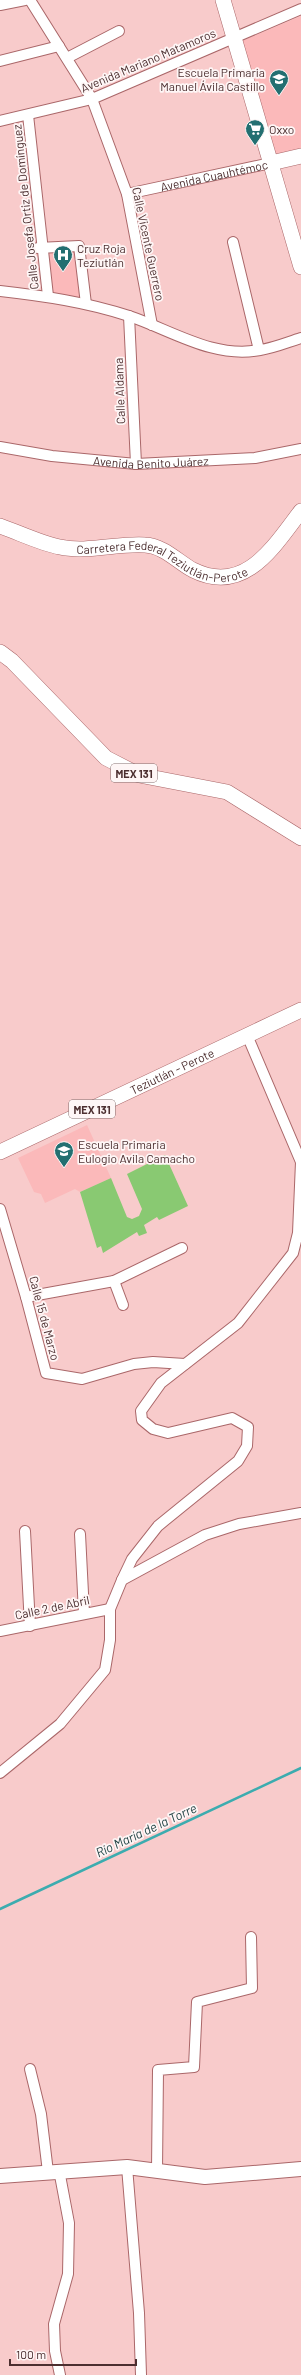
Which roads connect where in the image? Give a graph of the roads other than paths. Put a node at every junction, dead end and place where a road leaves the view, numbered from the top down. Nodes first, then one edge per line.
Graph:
1 (25, 0) edge
2 (30, 0) edge
3 (223, 0) edge
4 (0, 4) edge
5 (301, 9) edge
6 (120, 31) dead end
7 (234, 37) junction
8 (59, 46) junction
9 (67, 58) junction
10 (0, 60) edge
11 (92, 99) junction
12 (26, 116) junction
13 (0, 121) edge
14 (301, 156) edge
15 (271, 163) junction
16 (127, 194) junction
17 (233, 242) dead end
18 (40, 250) junction
19 (301, 267) edge
20 (0, 291) edge
21 (45, 296) junction
22 (85, 304) junction
23 (129, 316) junction
24 (152, 325) junction
25 (301, 338) edge
26 (259, 350) junction
27 (0, 447) edge
28 (301, 449) edge
29 (136, 464) junction
30 (301, 511) edge
31 (0, 526) edge
32 (0, 652) edge
33 (301, 838) edge
34 (301, 1010) edge
35 (248, 1035) junction
36 (0, 1152) edge
37 (301, 1162) edge
38 (0, 1209) edge
39 (182, 1248) dead end
40 (114, 1281) junction
41 (26, 1297) junction
42 (123, 1305) dead end
43 (185, 1364) junction
44 (301, 1513) edge
45 (25, 1531) dead end
46 (80, 1534) dead end
47 (122, 1580) junction
48 (110, 1609) junction
49 (84, 1613) junction
50 (30, 1626) junction
51 (0, 1631) edge
52 (0, 1773) edge
53 (250, 1937) dead end
54 (30, 2069) dead end
55 (127, 2166) junction
56 (301, 2169) edge
57 (157, 2170) junction
58 (54, 2171) junction
59 (0, 2176) edge
60 (60, 2375) edge
61 (141, 2375) edge

1 - 4 street
2 - 8 street, Calle Vicente Guerrero
3 - 7 main road
5 - 7 street, Avenida Mariano Matamoros
6 - 9 street
7 - 11 street, Avenida Mariano Matamoros
7 - 15 main road
8 - 9 street, Calle Vicente Guerrero
8 - 10 street
9 - 11 street, Calle Vicente Guerrero
11 - 12 street, Avenida Mariano Matamoros
11 - 16 street, Calle Vicente Guerrero
12 - 13 street, Avenida Mariano Matamoros
12 - 18 street, Calle Josefa Ortiz de Domínguez
14 - 15 main road, Avenida Cuauhtémoc
15 - 16 street, Avenida Cuauhtémoc
15 - 19 main road
16 - 24 street, Calle Vicente Guerrero
17 - 26 street
18 - 21 street, Calle Josefa Ortiz de Domínguez
18 - 22 street
20 - 21 street
21 - 22 street
22 - 23 street
23 - 24 street
23 - 29 street, Calle Aldama
24 - 26 street
25 - 26 street
27 - 29 street, Avenida Benito Juárez
28 - 29 street, Avenida Benito Juárez
30 - 31 main road, Carretera Federal Teziutlán-Perote
32 - 33 main road, MEX 131
34 - 35 main road, Teziutlán - Perote / MEX 131
35 - 36 main road, Teziutlán - Perote / MEX 131
35 - 37 street
37 - 43 street
38 - 41 street, Calle 15 de Marzo
39 - 40 street
40 - 41 street
40 - 42 street
41 - 43 street, Calle 15 de Marzo
43 - 47 street
44 - 47 street
45 - 50 street
46 - 49 street
47 - 48 street
48 - 49 street, Calle 2 de Abril
48 - 52 street
49 - 50 street, Calle 2 de Abril
50 - 51 street, Calle 2 de Abril
53 - 57 street
54 - 58 street
55 - 57 main road
55 - 58 main road
55 - 61 street
56 - 57 main road
58 - 59 main road
58 - 60 street

